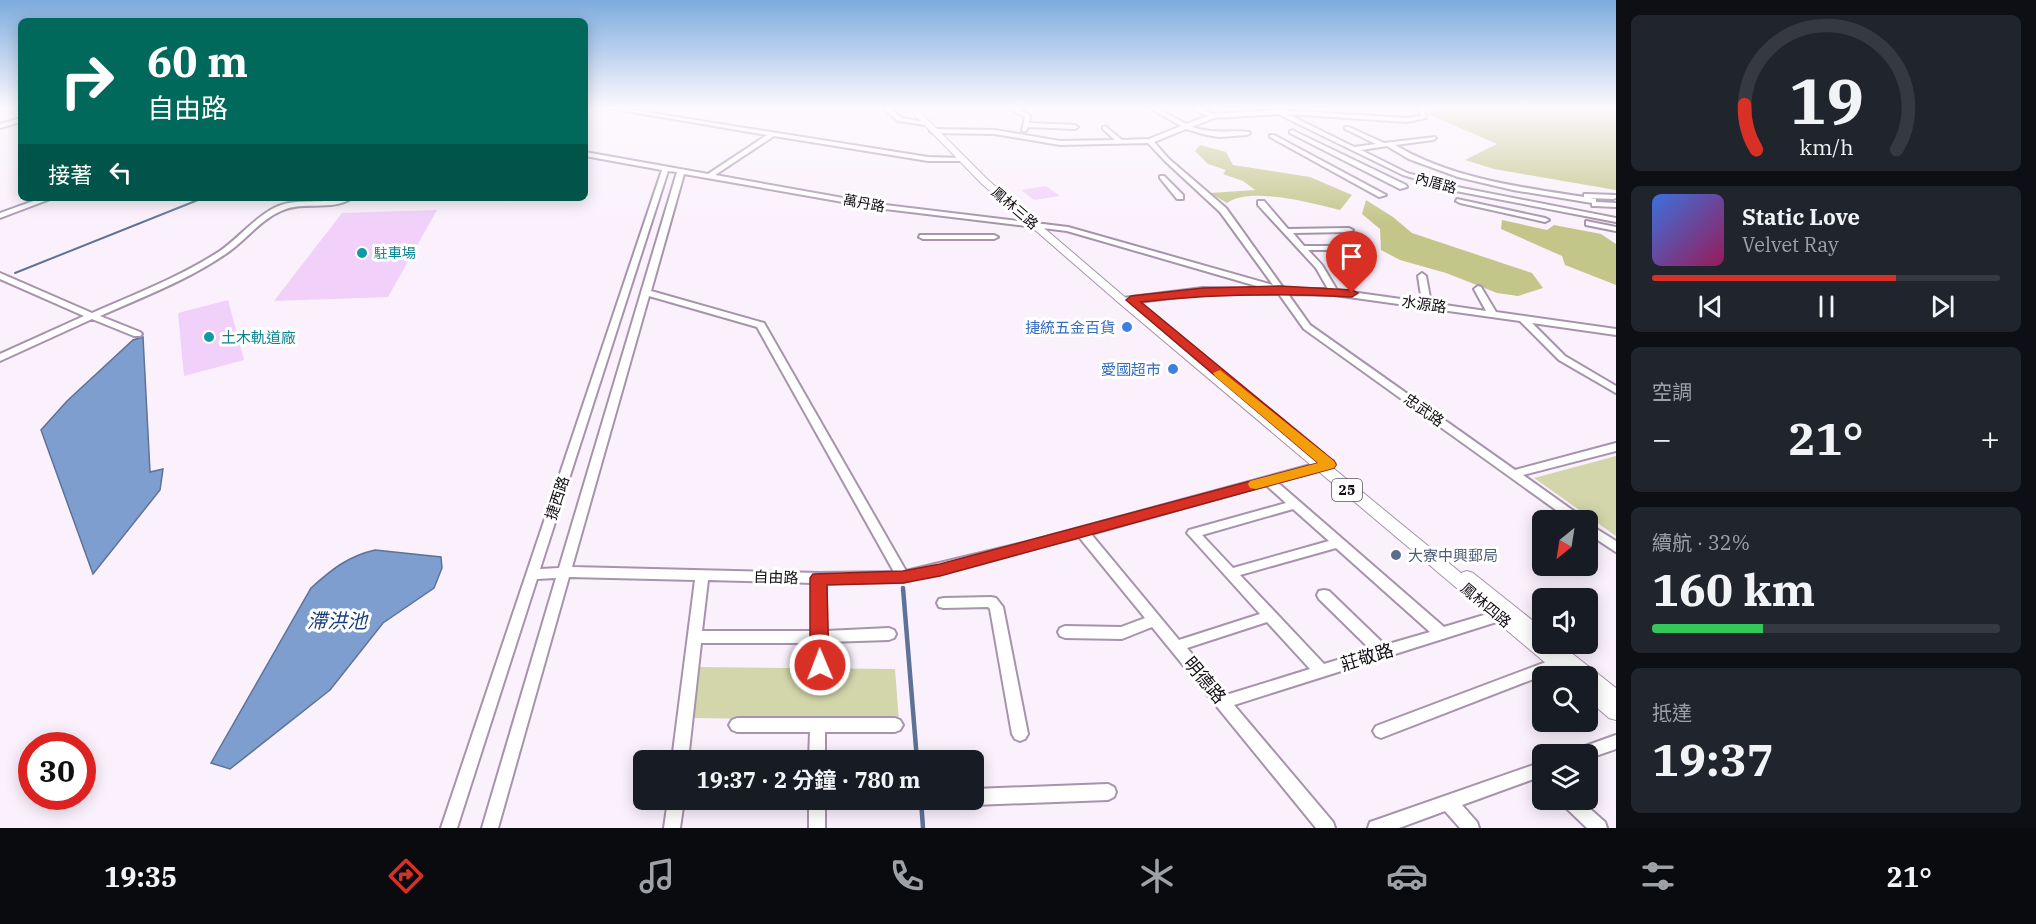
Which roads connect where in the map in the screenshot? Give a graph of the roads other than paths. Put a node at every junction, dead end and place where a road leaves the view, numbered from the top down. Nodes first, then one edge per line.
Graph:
1 (754, 147) edge
2 (851, 147) edge
3 (950, 147) edge
4 (954, 147) edge
5 (1155, 147) edge
6 (1293, 147) edge
7 (1321, 147) edge
8 (1347, 147) edge
9 (1368, 147) edge
10 (1390, 147) edge
11 (1352, 149) junction
12 (588, 155) edge
13 (961, 159) junction
14 (666, 168) junction
15 (681, 171) junction
16 (1405, 174) junction
17 (709, 176) junction
18 (1162, 177) dead end
19 (1384, 179) junction
20 (1364, 183) junction
21 (1403, 187) dead end
22 (1382, 195) dead end
23 (1180, 197) dead end
24 (41, 201) edge
25 (341, 201) edge
26 (1460, 201) dead end
27 (1614, 201) edge
28 (1261, 203) dead end
29 (0, 216) edge
30 (966, 218) junction
31 (1545, 220) dead end
32 (1616, 220) edge
33 (1589, 223) dead end
34 (1043, 227) junction
35 (1616, 229) edge
36 (1349, 230) dead end
37 (1287, 231) junction
38 (923, 237) dead end
39 (977, 237) junction
40 (994, 237) dead end
41 (1302, 248) junction
42 (1368, 248) dead end
43 (0, 276) edge
44 (1422, 276) dead end
45 (1478, 289) dead end
46 (1280, 290) junction
47 (646, 292) junction
48 (1334, 292) junction
49 (1127, 301) junction
50 (1427, 304) junction
51 (1492, 313) junction
52 (92, 316) junction
53 (1522, 318) junction
54 (1616, 332) edge
55 (137, 334) dead end
56 (0, 358) edge
57 (1616, 390) edge
58 (1616, 447) edge
59 (1324, 466) junction
60 (1513, 474) junction
61 (1269, 481) junction
62 (1294, 505) junction
63 (1564, 510) edge
64 (1082, 532) junction
65 (1598, 535) edge
66 (1337, 543) junction
67 (1616, 547) edge
68 (564, 572) junction
69 (1232, 573) junction
70 (532, 575) junction
71 (702, 575) junction
72 (903, 577) junction
73 (819, 578) junction
74 (1324, 595) dead end
75 (944, 603) dead end
76 (1505, 614) junction
77 (1270, 616) junction
78 (1155, 620) junction
79 (1065, 632) dead end
80 (1532, 632) edge
81 (889, 634) dead end
82 (1442, 634) junction
83 (694, 637) junction
84 (819, 637) junction
85 (1177, 646) junction
86 (1383, 652) junction
87 (1556, 654) edge
88 (820, 665) dead end
89 (1566, 666) edge
90 (1321, 671) junction
91 (1532, 678) edge
92 (1598, 687) edge
93 (1598, 697) edge
94 (1616, 699) edge
95 (1223, 702) junction
96 (1616, 712) edge
97 (895, 724) dead end
98 (736, 725) dead end
99 (818, 725) junction
100 (1381, 731) dead end
101 (1020, 734) dead end
102 (1616, 742) edge
103 (1598, 748) edge
104 (681, 750) edge
105 (817, 750) edge
106 (1532, 774) edge
107 (1108, 792) dead end
108 (984, 796) edge
109 (1448, 802) junction
110 (675, 810) edge
111 (817, 810) edge
112 (1580, 810) edge
113 (449, 828) edge
114 (490, 828) edge
115 (672, 828) edge
116 (817, 828) edge
117 (1327, 828) edge
118 (1376, 828) edge
119 (1471, 828) edge
120 (1599, 828) edge

1 - 17 street
2 - 13 street
3 - 13 main road, 鳳林三路 / 25
4 - 34 main road, 鳳林三路 / 25
5 - 46 street, 忠武路
6 - 20 street
7 - 19 street
8 - 11 street, 內厝路
9 - 11 street
10 - 27 street
11 - 16 street, 內厝路
12 - 14 street
13 - 34 main road, 鳳林三路 / 25
14 - 15 street, 萬丹路
14 - 70 street, 捷西路
15 - 17 street, 萬丹路
15 - 47 street, 捷西路
16 - 19 street
16 - 32 street, 內厝路
17 - 30 street, 萬丹路
18 - 23 street
19 - 20 street
19 - 21 street
20 - 22 street
24 - 29 street
25 - 52 street
26 - 31 street
28 - 37 street
30 - 34 street, 萬丹路
30 - 39 street
33 - 35 street
34 - 46 street, 萬丹路
34 - 49 main road, 鳳林三路 / 25
36 - 37 street
37 - 41 street
38 - 39 street
39 - 40 street
41 - 42 street
41 - 48 street
43 - 52 street
44 - 50 street
45 - 51 street
46 - 48 street, 水源路
46 - 49 street, 水源路
46 - 60 street, 忠武路
47 - 68 street, 捷西路
47 - 72 street
48 - 50 street, 水源路
49 - 59 main road, 鳳林四路 / 25
50 - 51 street, 水源路
51 - 53 street, 水源路
52 - 55 street
52 - 56 street
53 - 54 street, 水源路
53 - 57 street
58 - 60 street
59 - 61 street, 自由路
59 - 76 main road, 鳳林四路 / 25
60 - 63 street, 忠武路
61 - 62 street
61 - 64 street, 自由路
62 - 66 street
62 - 69 street
64 - 72 street, 自由路
64 - 78 street, 明德路
65 - 67 street
66 - 69 street
66 - 82 street
68 - 70 street, 自由路
68 - 71 street, 自由路
68 - 114 street, 捷西路
69 - 77 street
70 - 113 street, 捷西路
71 - 73 street, 自由路
71 - 83 street
72 - 73 street, 自由路
73 - 84 street
74 - 86 street
75 - 101 street
76 - 80 main road, 鳳林四路 / 25
76 - 82 street, 莊敬路
76 - 89 main road, 鳳林四路 / 25
77 - 85 street
77 - 90 street
78 - 79 street
78 - 85 street, 明德路
81 - 84 street
82 - 86 street, 莊敬路
83 - 84 street
83 - 104 street
84 - 88 street
85 - 95 street, 明德路
86 - 90 street, 莊敬路
87 - 89 main road, 鳳林四路 / 25
90 - 95 street, 莊敬路
91 - 100 street
92 - 94 main road, 鳳林四路 / 25
93 - 96 main road
95 - 117 street, 明德路
97 - 99 street
98 - 99 street
99 - 105 street
102 - 103 street
106 - 109 street
107 - 108 street
109 - 118 street
109 - 119 street
110 - 115 street
111 - 116 street
112 - 120 street

